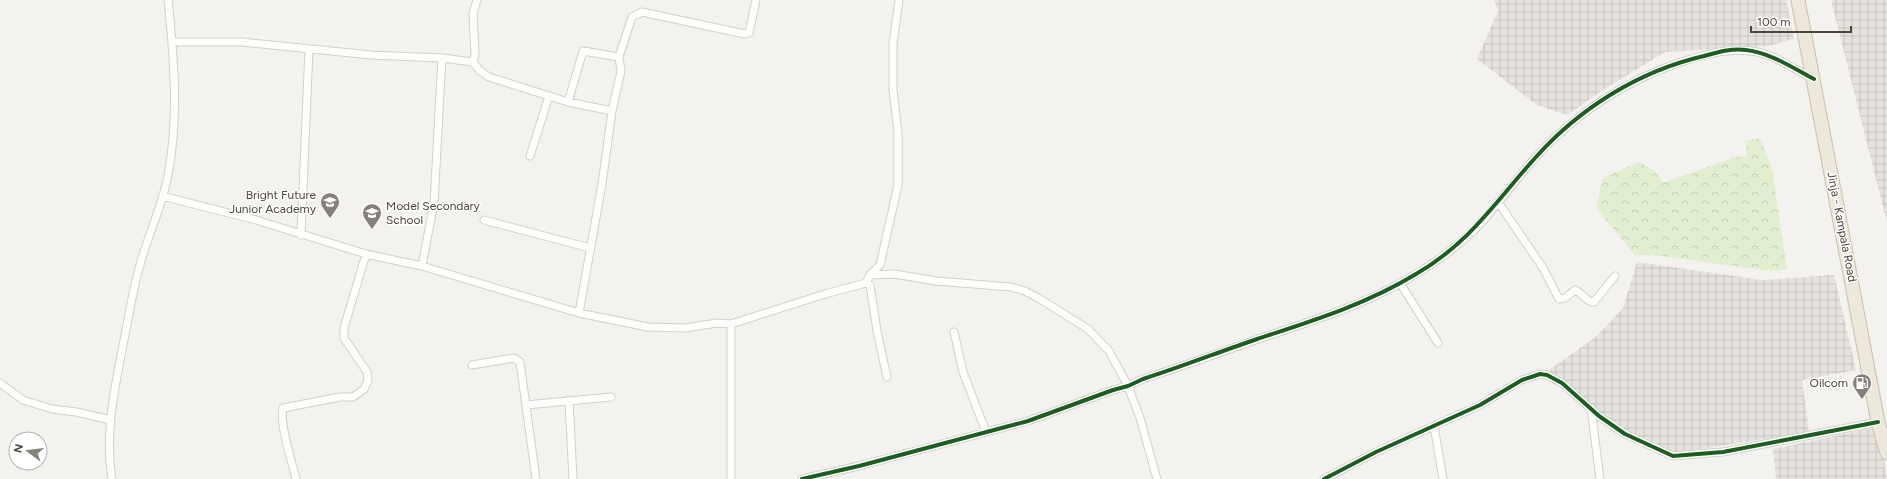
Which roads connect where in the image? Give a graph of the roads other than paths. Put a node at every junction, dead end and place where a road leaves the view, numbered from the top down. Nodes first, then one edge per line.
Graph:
1 (168, 0) edge
2 (477, 0) edge
3 (756, 0) edge
4 (899, 0) edge
5 (1798, 0) edge
6 (172, 42) junction
7 (309, 49) junction
8 (619, 57) junction
9 (442, 58) junction
10 (474, 62) junction
11 (1814, 80) junction
12 (548, 96) junction
13 (568, 102) junction
14 (612, 111) junction
15 (530, 156) dead end
16 (162, 196) junction
17 (1498, 202) junction
18 (484, 220) dead end
19 (300, 235) junction
20 (590, 248) junction
21 (366, 254) junction
22 (422, 266) junction
23 (870, 275) junction
24 (1615, 276) dead end
25 (866, 283) junction
26 (1400, 283) junction
27 (579, 313) junction
28 (731, 324) junction
29 (954, 332) dead end
30 (1438, 343) dead end
31 (472, 365) dead end
32 (887, 377) dead end
33 (0, 383) edge
34 (1128, 386) junction
35 (611, 397) dead end
36 (569, 400) junction
37 (1588, 404) junction
38 (526, 405) junction
39 (111, 420) junction
40 (1878, 422) junction
41 (1434, 426) junction
42 (986, 432) junction
43 (1887, 453) edge
44 (811, 478) edge
45 (112, 479) edge
46 (296, 479) edge
47 (536, 479) edge
48 (574, 479) edge
49 (731, 479) edge
50 (802, 479) edge
51 (1157, 479) edge
52 (1324, 479) edge
53 (1442, 479) edge
54 (1600, 479) edge

1 - 6 street
2 - 10 street
3 - 8 street
4 - 23 street
5 - 11 highway, Jinja - Kampala Road
6 - 7 street
6 - 16 street
7 - 9 street
7 - 19 street
8 - 13 street
8 - 14 street
9 - 10 street
9 - 22 street
10 - 12 street
11 - 17 street
11 - 40 highway, Jinja - Kampala Road
12 - 13 street
12 - 15 street
13 - 14 street
14 - 20 street
16 - 19 street
16 - 39 street
17 - 24 street
17 - 26 street
18 - 20 street
19 - 21 street
20 - 27 street
21 - 22 street
21 - 46 street
22 - 27 street
23 - 25 street
23 - 34 street
25 - 28 street
25 - 32 street
26 - 30 street
26 - 34 street
27 - 28 street
28 - 49 street
29 - 42 street
31 - 38 street
33 - 39 street
34 - 42 street
34 - 51 street
35 - 36 street
36 - 38 street
36 - 48 street
37 - 40 street
37 - 41 street
37 - 54 street
38 - 47 street
39 - 45 street
40 - 43 highway, Jinja - Kampala Road
41 - 52 street
41 - 53 street
42 - 44 street
44 - 50 street

